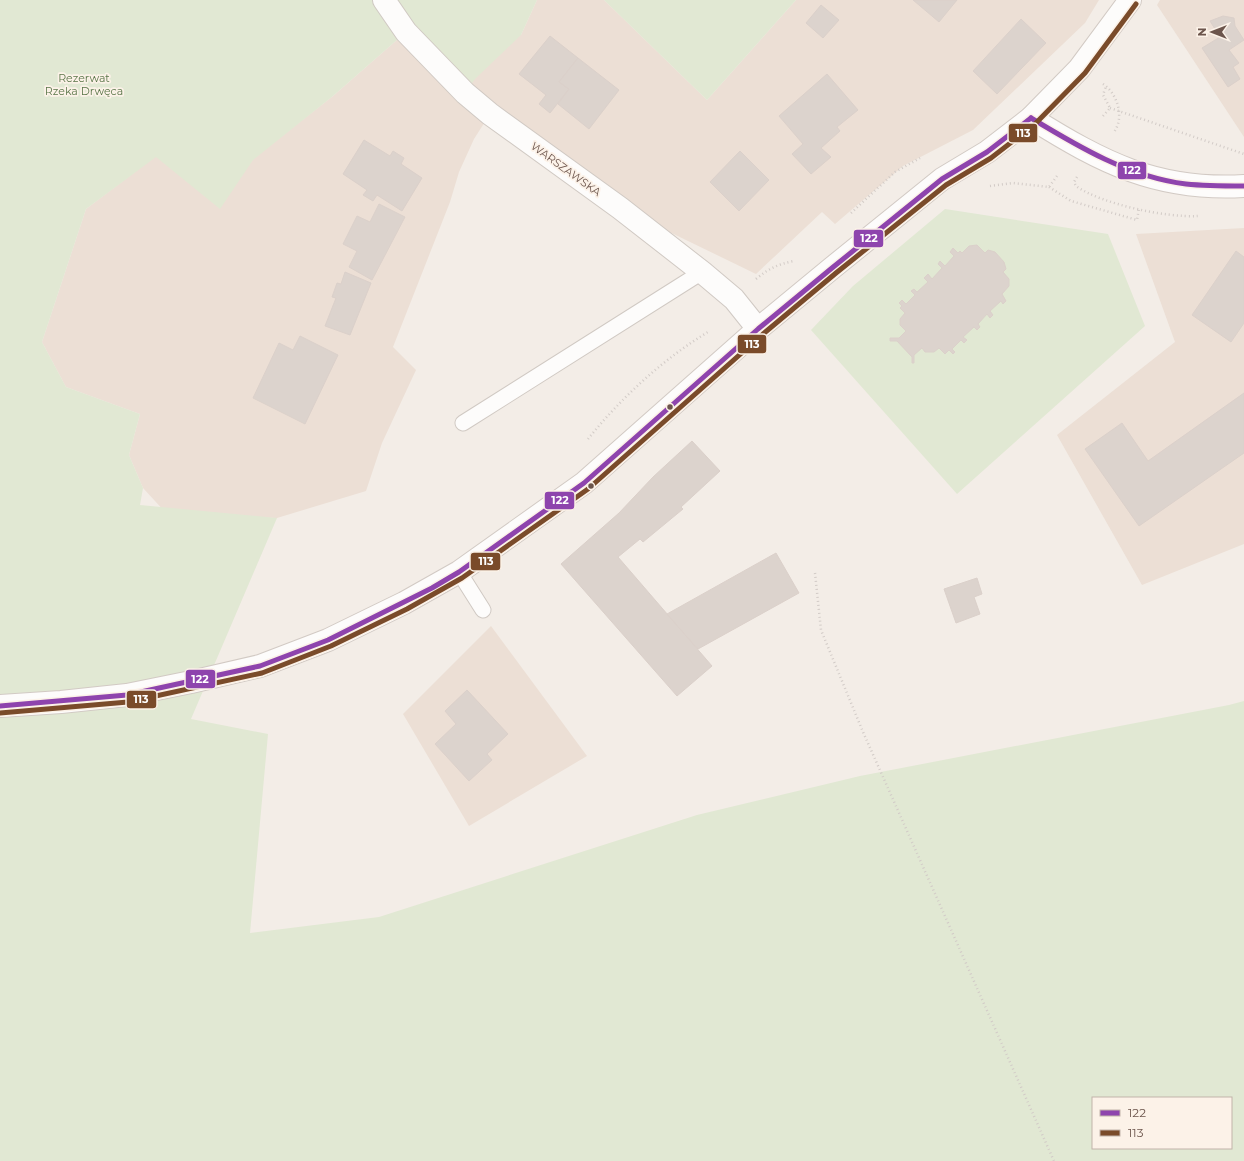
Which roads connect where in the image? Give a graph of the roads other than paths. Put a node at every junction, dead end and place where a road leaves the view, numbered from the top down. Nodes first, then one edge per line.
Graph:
1 (384, 0) edge
2 (1130, 0) edge
3 (1031, 118) junction
4 (1244, 186) edge
5 (702, 272) junction
6 (758, 329) junction
7 (463, 423) dead end
8 (459, 572) junction
9 (483, 610) dead end
10 (0, 706) edge

1 - 5 main road, WARSZAWSKA
2 - 3 main road
3 - 4 main road
3 - 6 main road
5 - 6 main road, WARSZAWSKA
5 - 7 lane
6 - 8 main road
8 - 9 lane
8 - 10 main road

